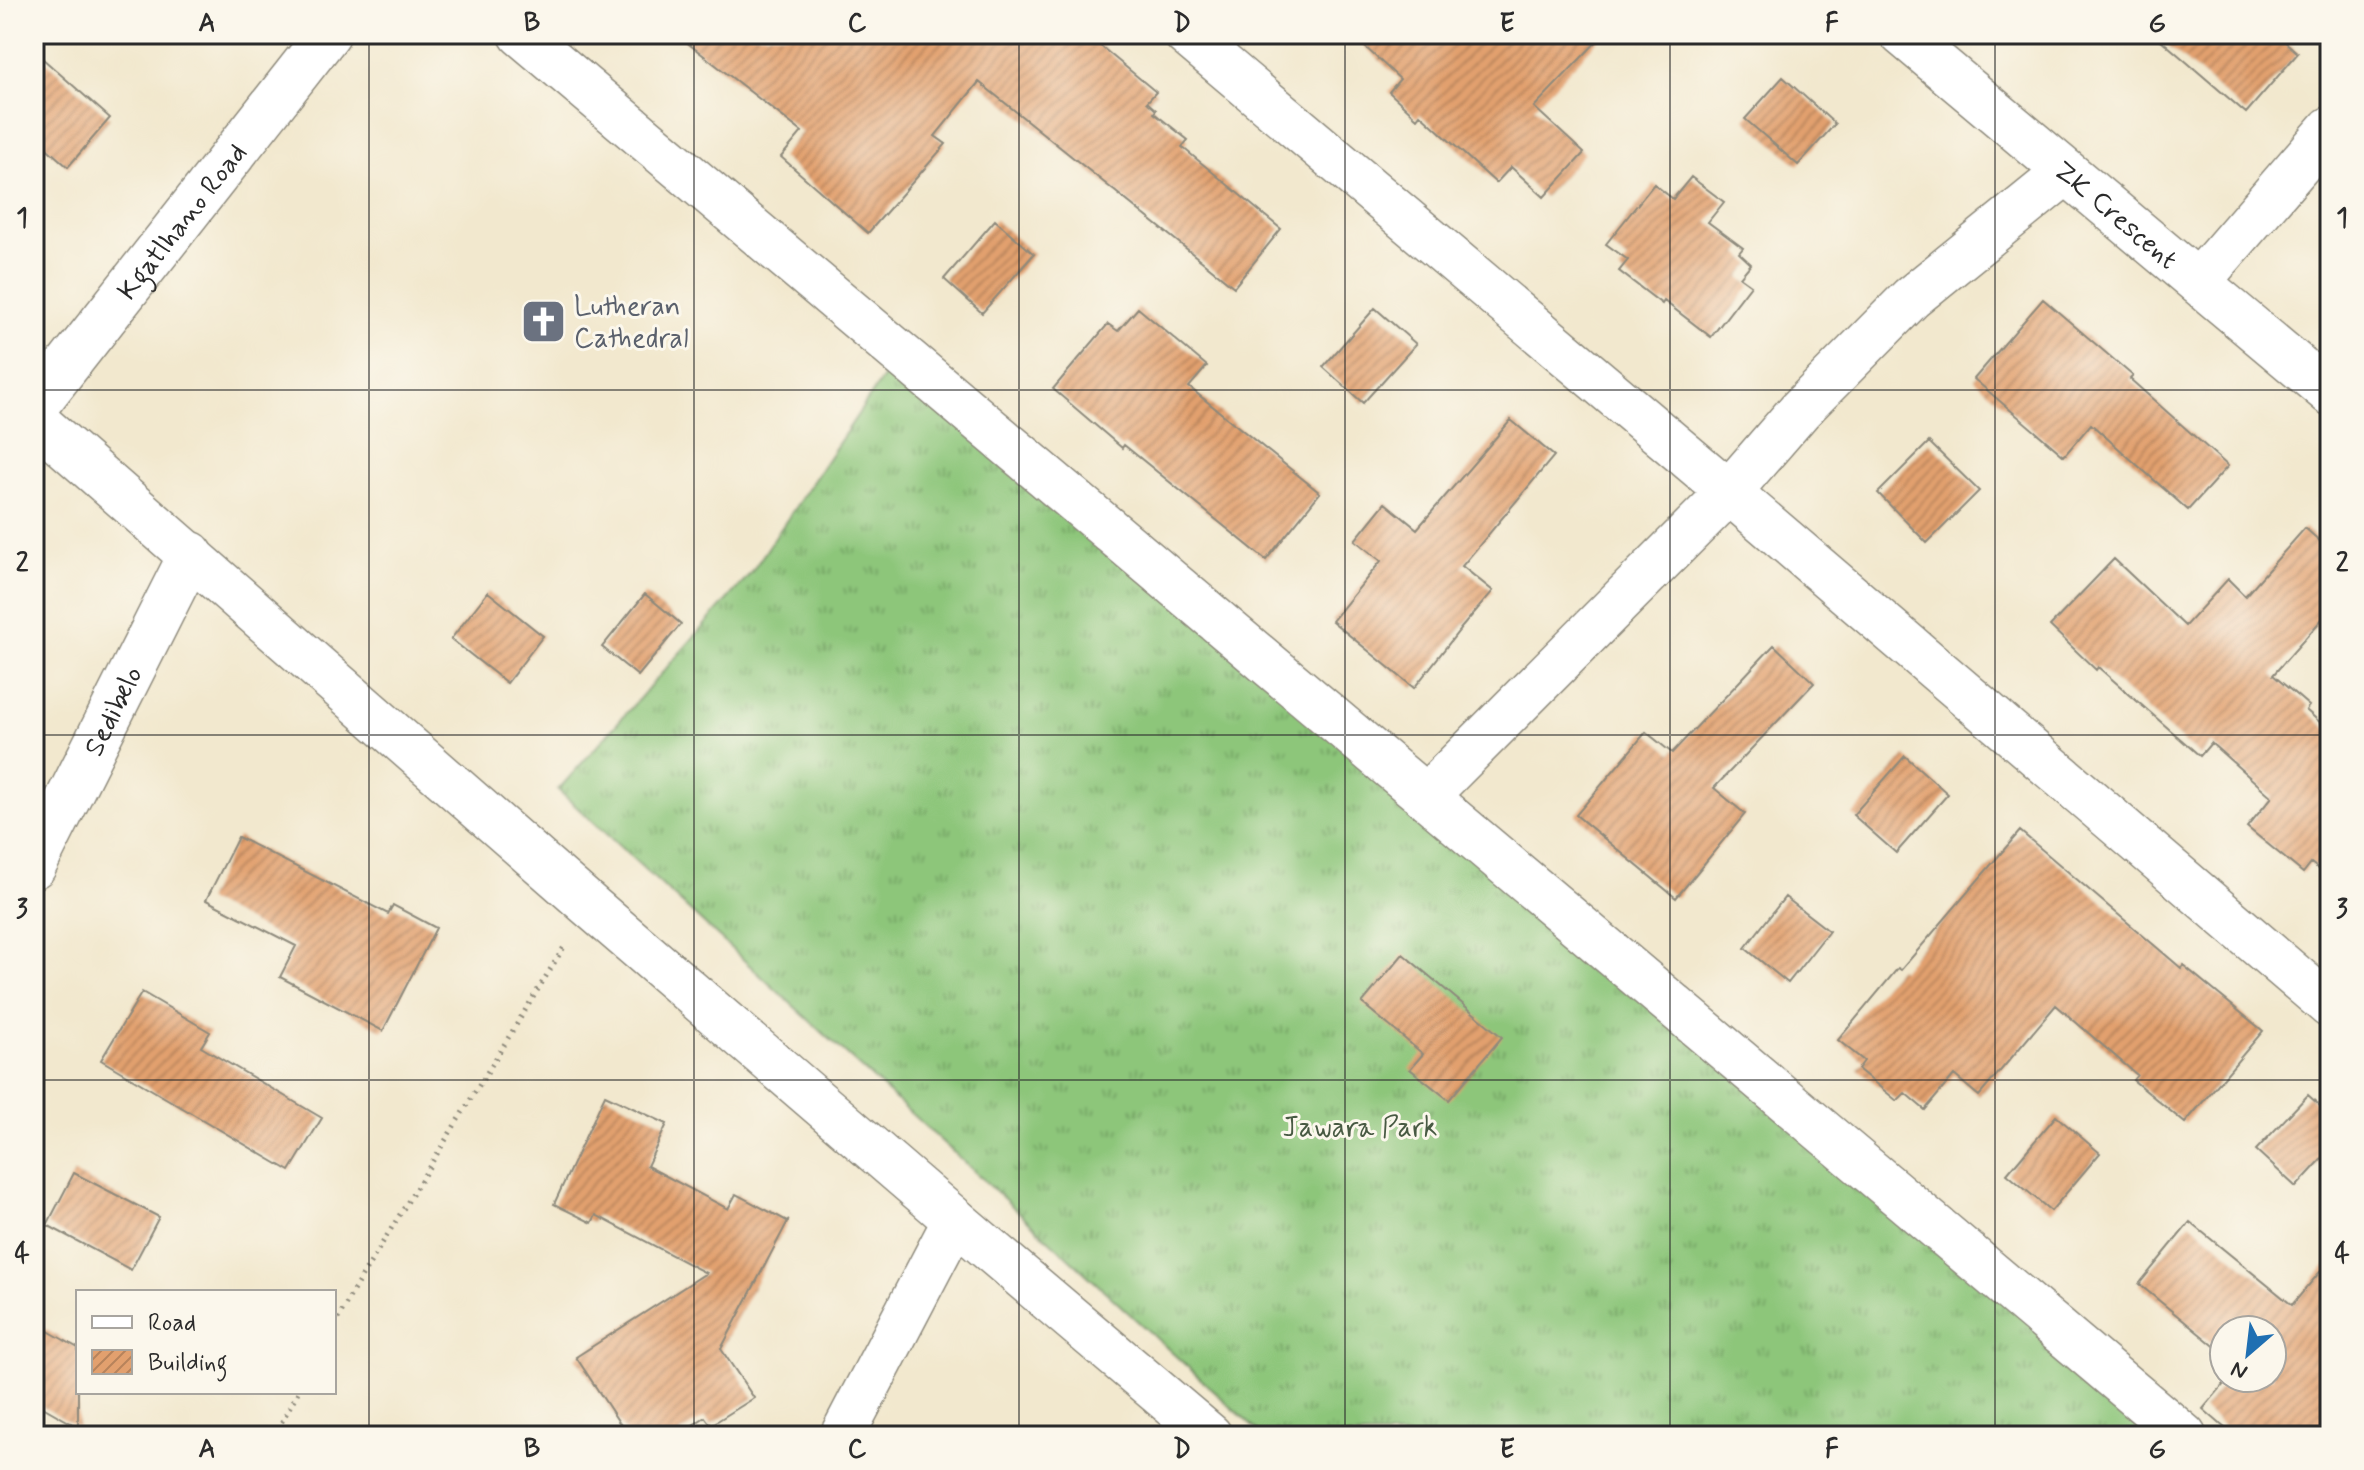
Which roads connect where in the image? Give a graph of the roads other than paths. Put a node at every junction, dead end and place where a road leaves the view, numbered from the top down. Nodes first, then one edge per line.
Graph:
1 (328, 34) edge
2 (521, 34) edge
3 (1186, 34) edge
4 (1902, 34) edge
5 (2330, 129) edge
6 (2065, 173) junction
7 (2198, 282) junction
8 (2330, 393) edge
9 (34, 408) edge
10 (34, 419) edge
11 (1729, 492) junction
12 (191, 554) junction
13 (1426, 796) junction
14 (34, 866) edge
15 (2330, 1006) edge
16 (955, 1220) junction
17 (842, 1436) edge
18 (1210, 1436) edge
19 (2184, 1436) edge

1 - 9 street, Kgatlhano Road
2 - 13 street
3 - 11 street
4 - 6 street, ZK Crescent
5 - 7 street
6 - 7 street, ZK Crescent
6 - 11 street
7 - 8 street, ZK Crescent
10 - 12 street
11 - 13 street
11 - 15 street
12 - 14 street, Sedibelo
12 - 16 street
13 - 19 street
16 - 17 street
16 - 18 street

